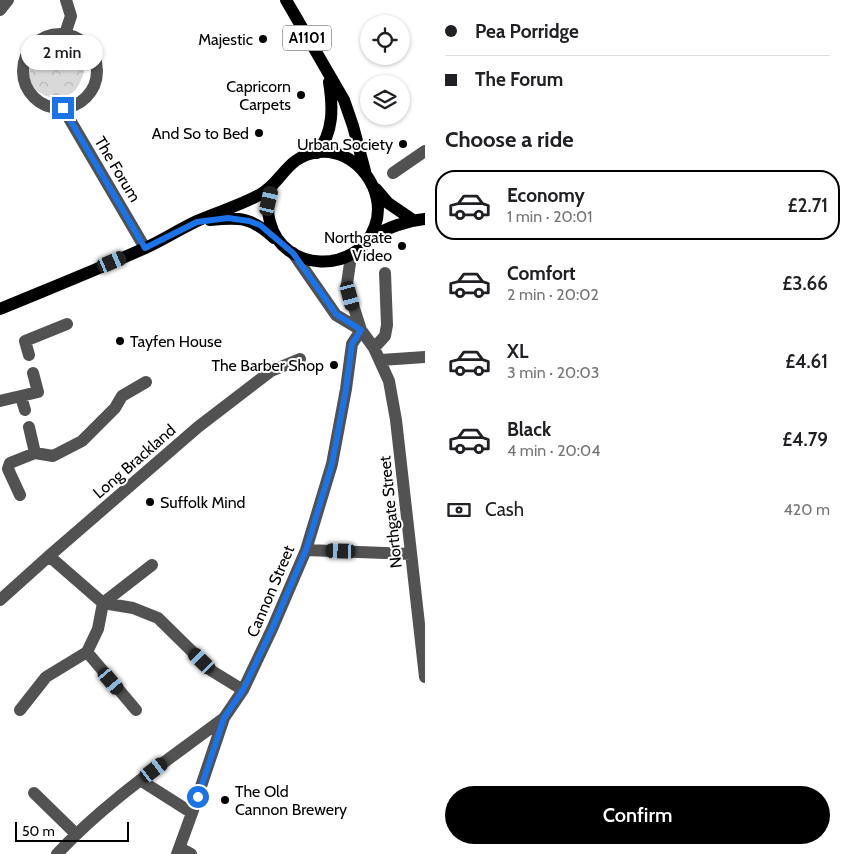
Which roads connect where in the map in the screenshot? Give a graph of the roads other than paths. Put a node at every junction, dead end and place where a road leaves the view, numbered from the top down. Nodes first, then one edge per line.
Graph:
1 (8, 0) edge
2 (66, 0) edge
3 (286, 0) edge
4 (0, 10) edge
5 (65, 34) junction
6 (329, 76) junction
7 (63, 108) junction
8 (425, 151) edge
9 (317, 152) junction
10 (393, 172) dead end
11 (365, 173) junction
12 (272, 185) junction
13 (374, 187) junction
14 (419, 219) edge
15 (197, 222) junction
16 (369, 238) junction
17 (280, 242) junction
18 (145, 248) junction
19 (293, 253) junction
20 (351, 256) junction
21 (385, 273) dead end
22 (0, 309) edge
23 (67, 324) dead end
24 (361, 330) junction
25 (374, 348) junction
26 (29, 355) dead end
27 (425, 357) edge
28 (300, 359) dead end
29 (381, 360) junction
30 (33, 373) dead end
31 (146, 382) dead end
32 (21, 397) junction
33 (0, 401) edge
34 (24, 410) dead end
35 (29, 427) dead end
36 (35, 453) junction
37 (20, 495) dead end
38 (306, 550) junction
39 (411, 554) junction
40 (49, 556) junction
41 (152, 565) dead end
42 (0, 600) edge
43 (103, 602) junction
44 (422, 618) edge
45 (87, 652) junction
46 (425, 677) edge
47 (243, 690) junction
48 (20, 710) dead end
49 (136, 710) dead end
50 (224, 718) junction
51 (140, 780) junction
52 (34, 793) dead end
53 (192, 813) junction
54 (76, 834) junction
55 (182, 852) edge
56 (57, 854) edge

1 - 4 street
2 - 5 street
3 - 6 main road, A1101
5 - 7 street
5 - 7 street
6 - 9 main road, A1101
6 - 11 main road, A1101
7 - 18 street, The Forum
8 - 10 street
9 - 11 main road
9 - 12 main road
11 - 13 main road
12 - 15 main road
12 - 17 main road
13 - 14 main road
13 - 16 main road
14 - 16 main road
15 - 17 main road
15 - 18 main road
16 - 20 main road
17 - 19 main road
18 - 22 main road
19 - 20 main road
19 - 24 street, Northgate Street
20 - 24 street, Northgate Street
21 - 25 street
23 - 26 street
24 - 25 street, Northgate Street
24 - 38 street, Cannon Street
25 - 29 street, Northgate Street
27 - 29 street
28 - 40 street, Long Brackland
29 - 39 street, Northgate Street
30 - 32 street
31 - 36 street
32 - 33 street
32 - 34 street
35 - 36 street
36 - 37 street
38 - 39 street
38 - 47 street, Cannon Street
39 - 44 street, Northgate Street
40 - 42 street, Long Brackland
40 - 43 street
41 - 43 street
43 - 45 street
43 - 47 street
44 - 46 street, Northgate Street
45 - 48 street
45 - 49 street
47 - 50 street, Cannon Street
50 - 51 street
50 - 53 street, Cannon Street
51 - 53 street
51 - 54 street
52 - 54 street
53 - 55 street, Cannon Street
54 - 56 street

